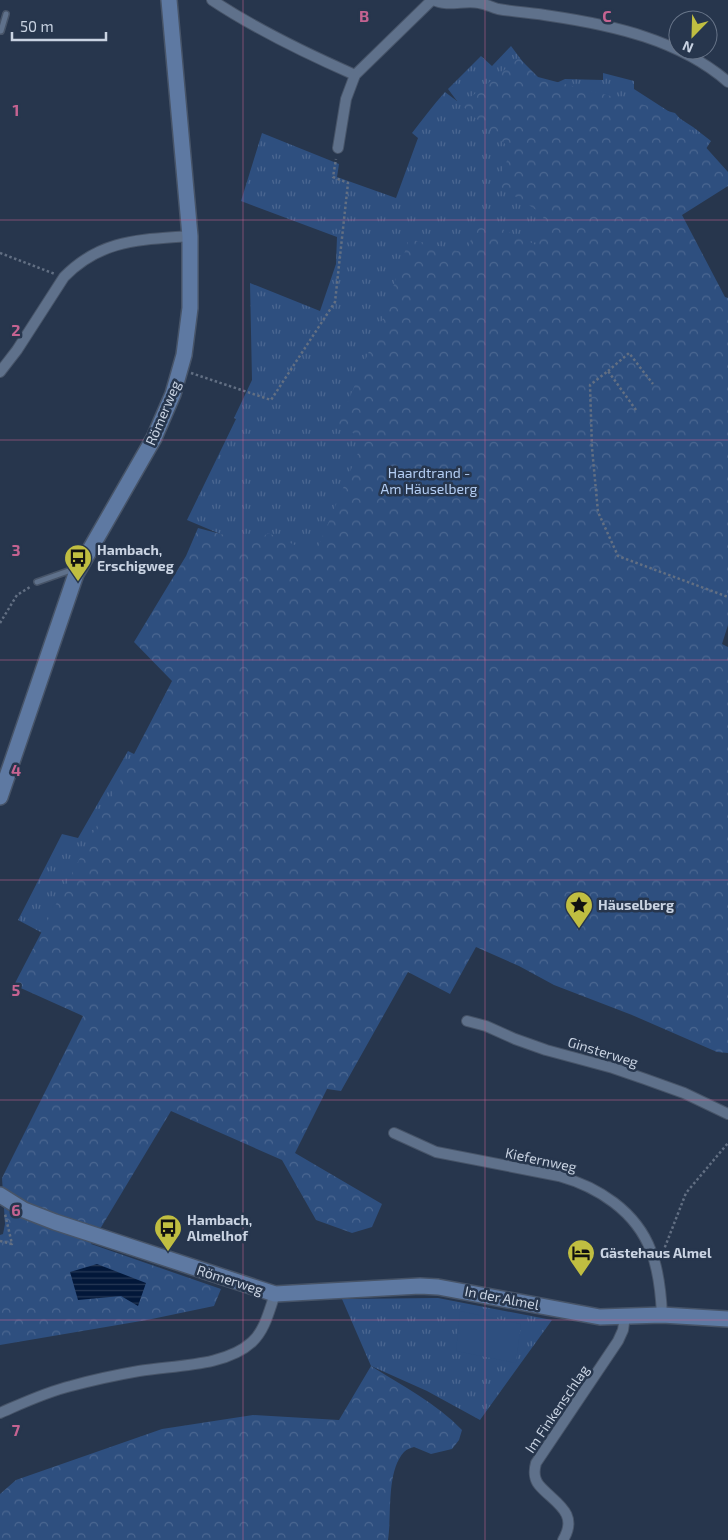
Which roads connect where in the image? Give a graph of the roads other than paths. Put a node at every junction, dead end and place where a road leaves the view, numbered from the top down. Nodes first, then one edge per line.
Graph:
1 (170, 0) edge
2 (212, 0) edge
3 (433, 0) edge
4 (501, 4) edge
5 (6, 14) dead end
6 (0, 31) edge
7 (355, 75) junction
8 (728, 82) edge
9 (338, 148) road end
10 (190, 236) junction
11 (0, 372) edge
12 (79, 568) junction
13 (37, 582) road end
14 (0, 797) edge
15 (468, 1021) dead end
16 (728, 1114) edge
17 (394, 1133) dead end
18 (1, 1196) edge
19 (275, 1294) junction
20 (662, 1315) junction
21 (625, 1316) junction
22 (728, 1319) edge
23 (0, 1414) edge
24 (563, 1540) edge

1 - 10 street, Römerweg
2 - 7 street
3 - 4 street
3 - 7 street
4 - 8 street
5 - 6 lane
7 - 9 street
10 - 11 street
10 - 12 street, Römerweg
12 - 13 lane
12 - 14 street, Römerweg
15 - 16 street, Ginsterweg
17 - 20 street, Kiefernweg
18 - 19 street, Römerweg
19 - 21 street, In der Almel
19 - 23 street, Römerweg
20 - 21 street, In der Almel
20 - 22 street, In der Almel
21 - 24 street, Im Finkenschlag

